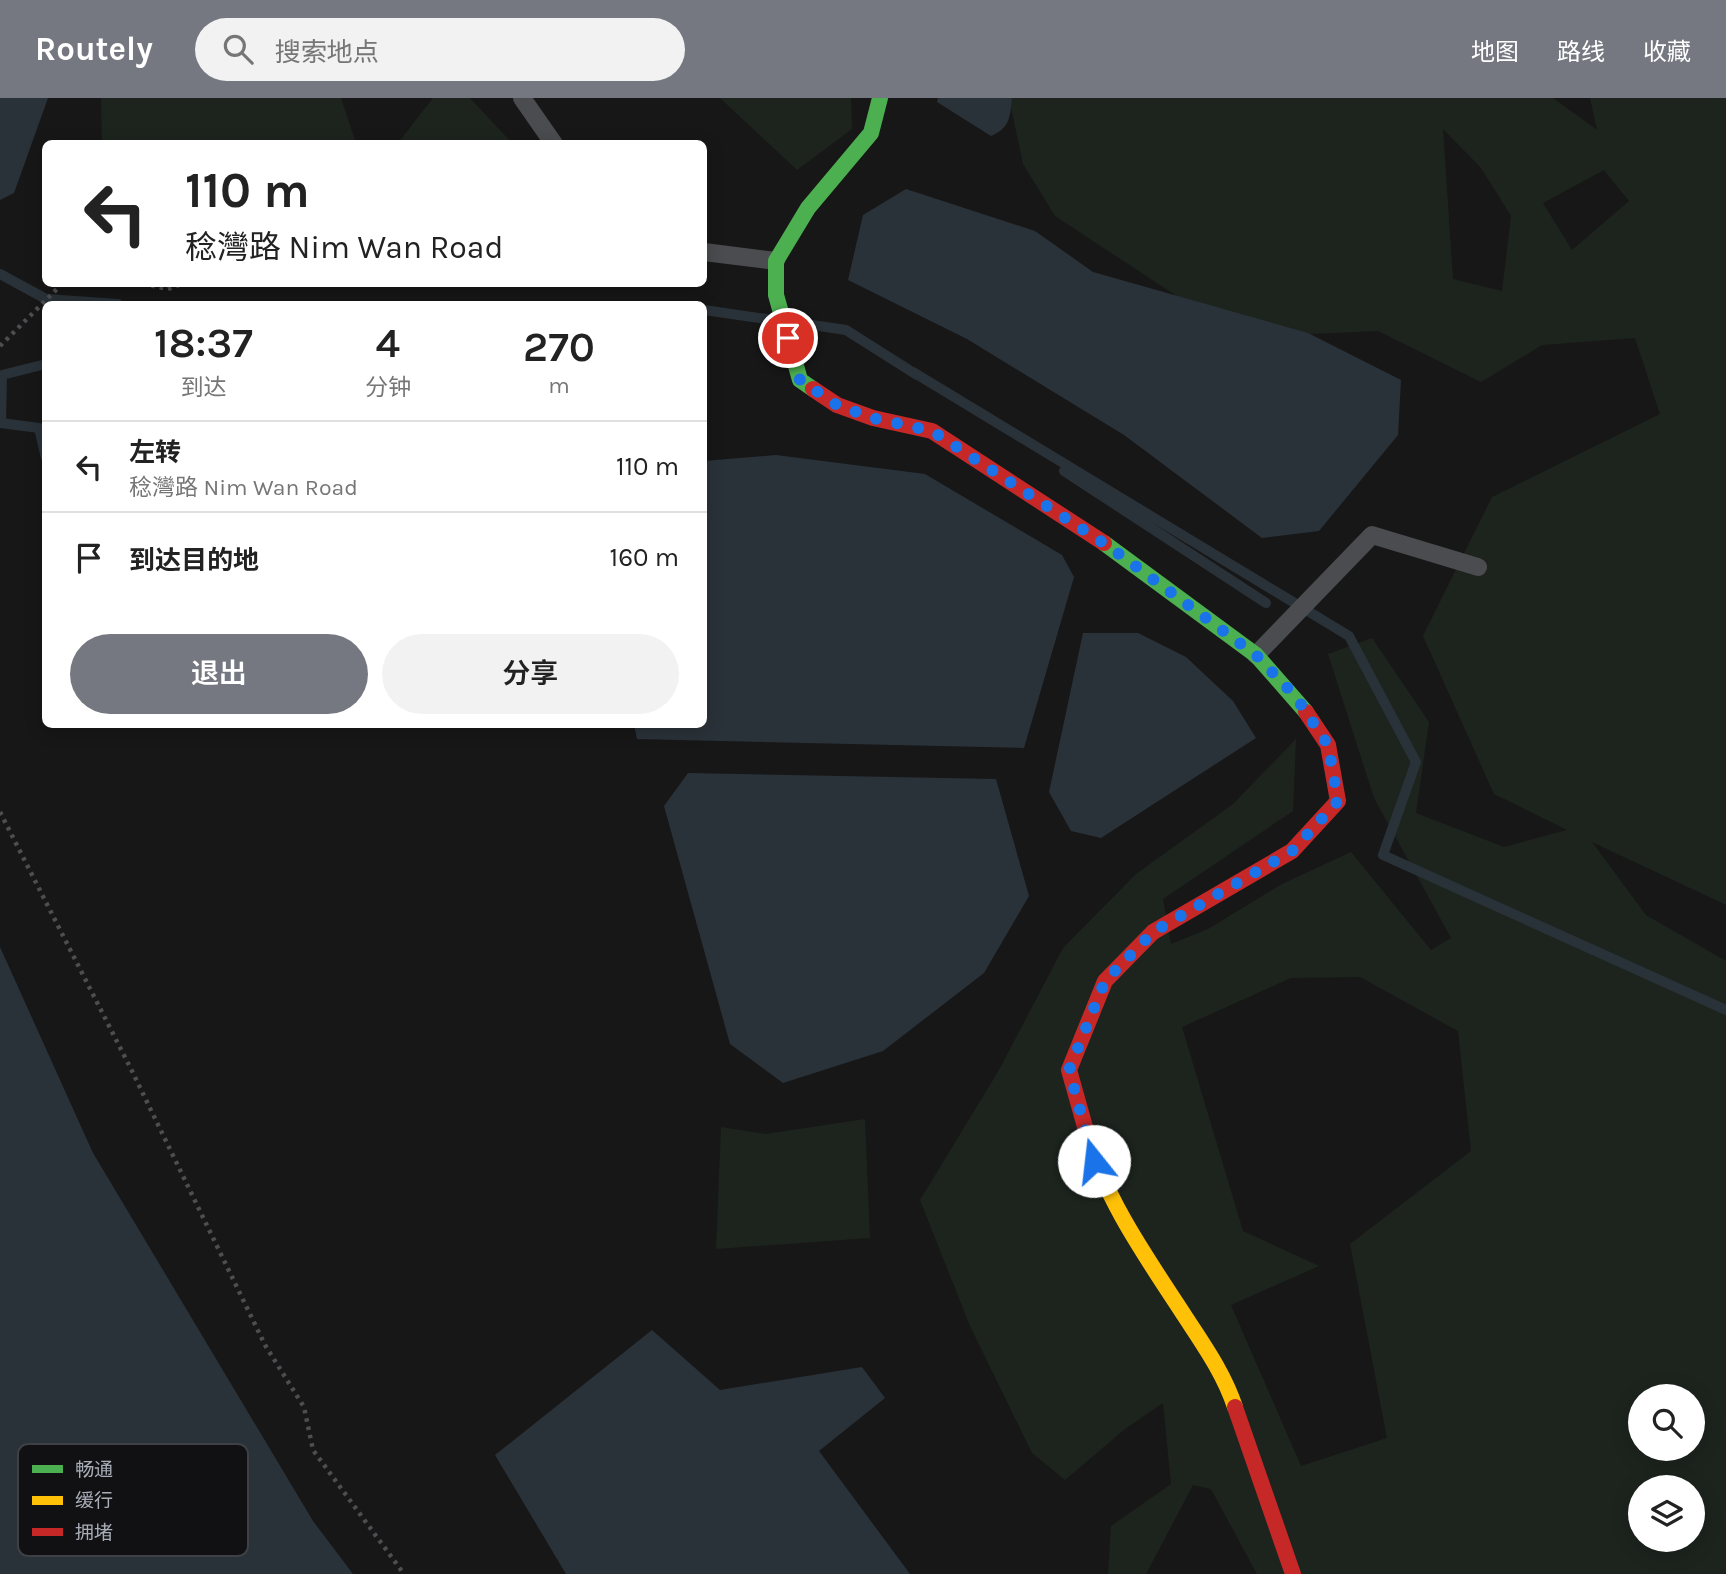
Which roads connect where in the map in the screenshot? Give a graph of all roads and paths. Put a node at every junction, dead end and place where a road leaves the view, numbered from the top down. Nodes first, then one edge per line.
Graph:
1 (522, 98) edge
2 (880, 98) edge
3 (551, 140) edge
4 (707, 252) edge
5 (776, 261) junction
6 (59, 287) edge
7 (45, 301) edge
8 (42, 304) edge
9 (0, 346) edge
10 (1478, 567) dead end
11 (1256, 655) junction
12 (0, 812) edge
13 (404, 1574) edge
14 (1293, 1574) edge

1 - 3 lane
2 - 5 street
4 - 5 lane
5 - 11 street
6 - 7 path
8 - 9 path
10 - 11 lane
11 - 14 street
12 - 13 path

